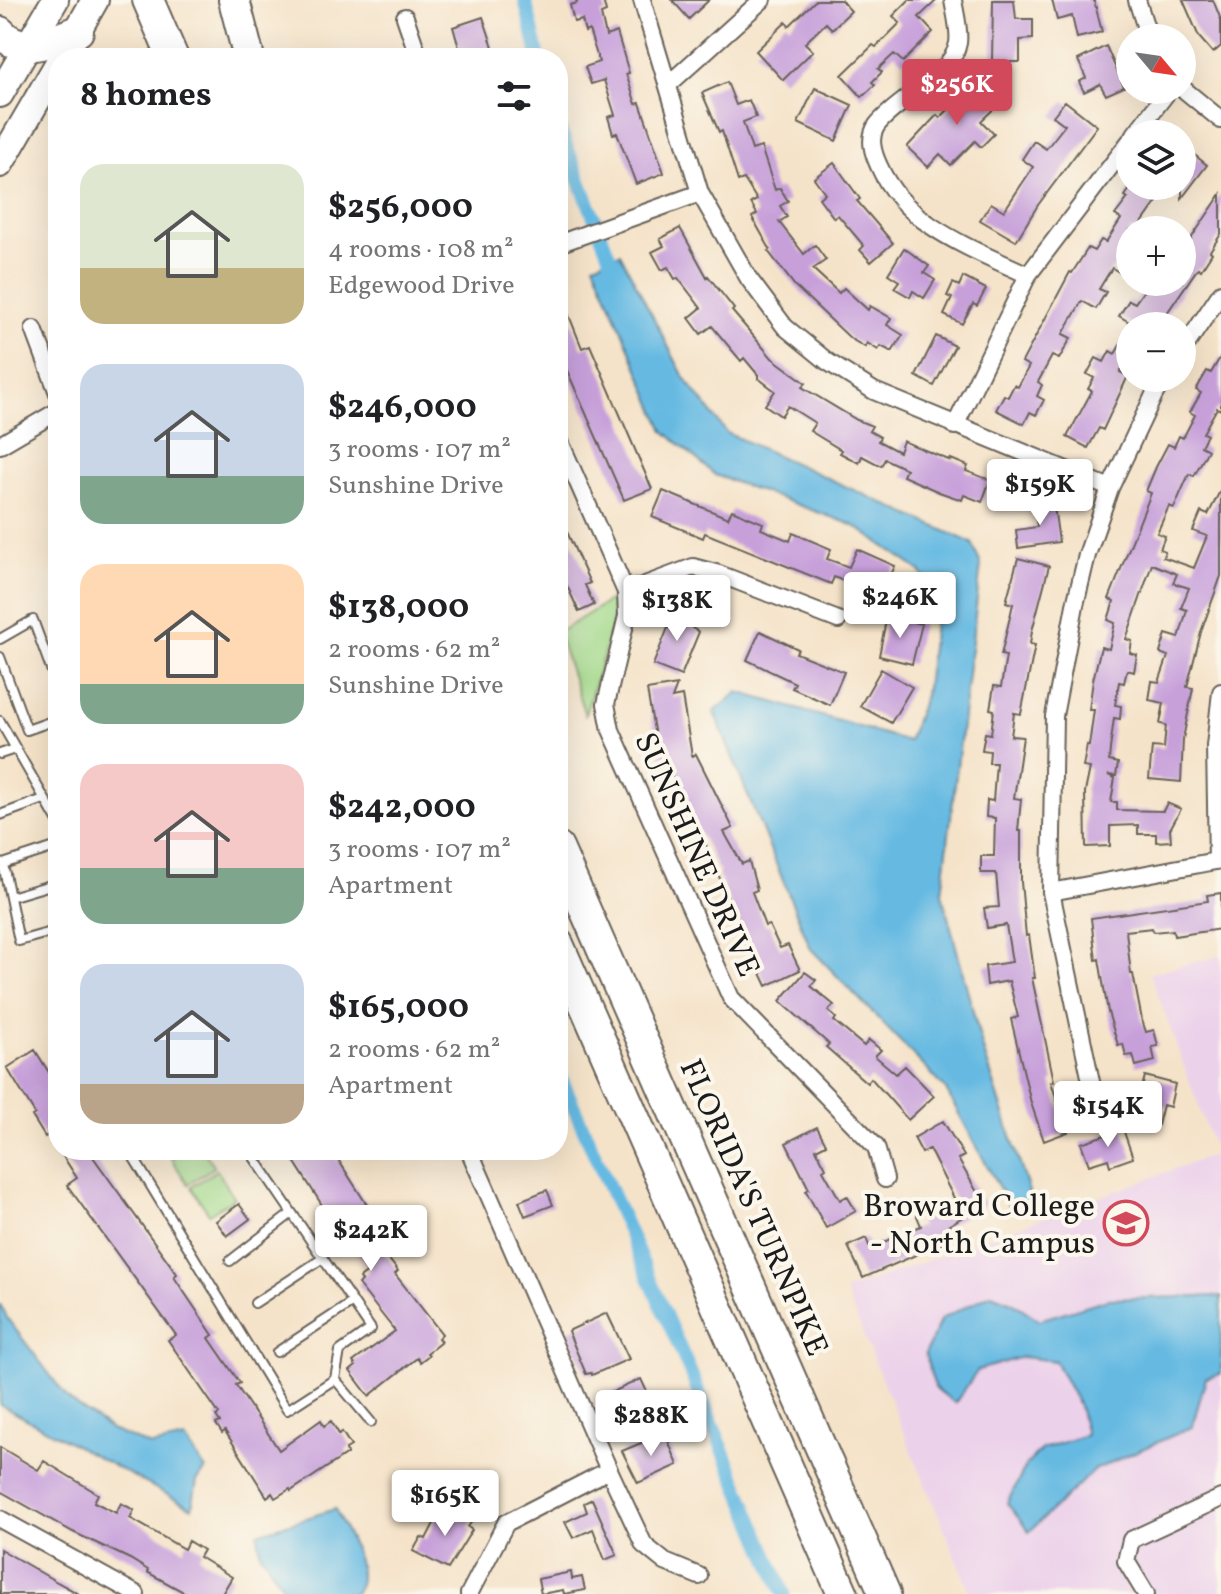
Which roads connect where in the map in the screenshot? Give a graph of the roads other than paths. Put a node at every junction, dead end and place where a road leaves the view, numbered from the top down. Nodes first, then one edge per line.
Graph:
1 (55, 0) edge
2 (148, 0) edge
3 (234, 0) edge
4 (642, 0) edge
5 (762, 0) edge
6 (953, 0) edge
7 (1137, 0) edge
8 (87, 15) edge
9 (405, 17) dead end
10 (1145, 24) edge
11 (0, 32) edge
12 (28, 47) junction
13 (68, 48) edge
14 (169, 48) edge
15 (246, 48) edge
16 (416, 48) edge
17 (48, 81) edge
18 (669, 84) junction
19 (0, 94) edge
20 (1196, 99) edge
21 (1158, 104) edge
22 (1146, 120) edge
23 (1221, 120) edge
24 (1116, 159) edge
25 (0, 164) edge
26 (700, 193) junction
27 (568, 240) edge
28 (1028, 275) junction
29 (1221, 293) edge
30 (34, 329) dead end
31 (1196, 330) edge
32 (48, 366) edge
33 (1156, 392) edge
34 (48, 417) edge
35 (955, 426) junction
36 (0, 445) edge
37 (568, 460) edge
38 (1110, 488) junction
39 (626, 592) junction
40 (838, 620) dead end
41 (0, 639) edge
42 (0, 657) edge
43 (48, 661) edge
44 (1221, 692) edge
45 (0, 721) edge
46 (48, 723) edge
47 (15, 749) junction
48 (0, 754) edge
49 (44, 799) junction
50 (48, 806) edge
51 (0, 815) edge
52 (48, 849) edge
53 (1219, 860) edge
54 (568, 873) edge
55 (48, 886) edge
56 (1051, 892) junction
57 (10, 897) junction
58 (48, 933) edge
59 (568, 965) edge
60 (1093, 1091) dead end
61 (135, 1160) edge
62 (256, 1160) edge
63 (473, 1160) edge
64 (885, 1179) dead end
65 (292, 1213) junction
66 (323, 1258) junction
67 (230, 1261) dead end
68 (353, 1302) junction
69 (255, 1303) dead end
70 (277, 1352) dead end
71 (335, 1379) junction
72 (773, 1385) junction
73 (371, 1422) dead end
74 (609, 1470) junction
75 (1221, 1498) edge
76 (0, 1519) edge
77 (699, 1576) dead end
78 (136, 1594) edge
79 (469, 1594) edge
80 (843, 1594) edge
81 (885, 1594) edge
82 (1146, 1594) edge

1 - 12 main road
2 - 14 highway
3 - 15 highway
4 - 18 street
5 - 18 street
6 - 28 street
7 - 10 street
8 - 12 highway
8 - 13 main road
9 - 16 street
11 - 12 highway
12 - 19 main road
17 - 25 main road
18 - 26 street
20 - 23 street
21 - 22 street
24 - 28 street
26 - 27 street
26 - 35 street
28 - 35 street
29 - 31 street
30 - 32 street
33 - 38 street
34 - 36 street
35 - 38 street
37 - 39 street, SUNSHINE DRIVE
38 - 56 street
39 - 40 street
39 - 64 street, SUNSHINE DRIVE
41 - 43 lane
42 - 46 lane
44 - 53 street
45 - 47 lane
47 - 48 lane
47 - 49 lane
49 - 50 lane
49 - 51 lane
52 - 57 lane
53 - 56 street
54 - 72 highway, FLORIDA'S TURNPIKE
55 - 57 lane
56 - 60 street
57 - 58 lane
59 - 72 highway, FLORIDA'S TURNPIKE
61 - 71 lane
62 - 65 lane
63 - 74 street
65 - 66 lane
65 - 67 lane
66 - 68 lane
66 - 69 lane
68 - 70 lane
68 - 71 lane
71 - 73 lane
72 - 80 highway, FLORIDA'S TURNPIKE
72 - 81 highway, FLORIDA'S TURNPIKE
74 - 77 street
74 - 79 street
75 - 82 street
76 - 78 street

